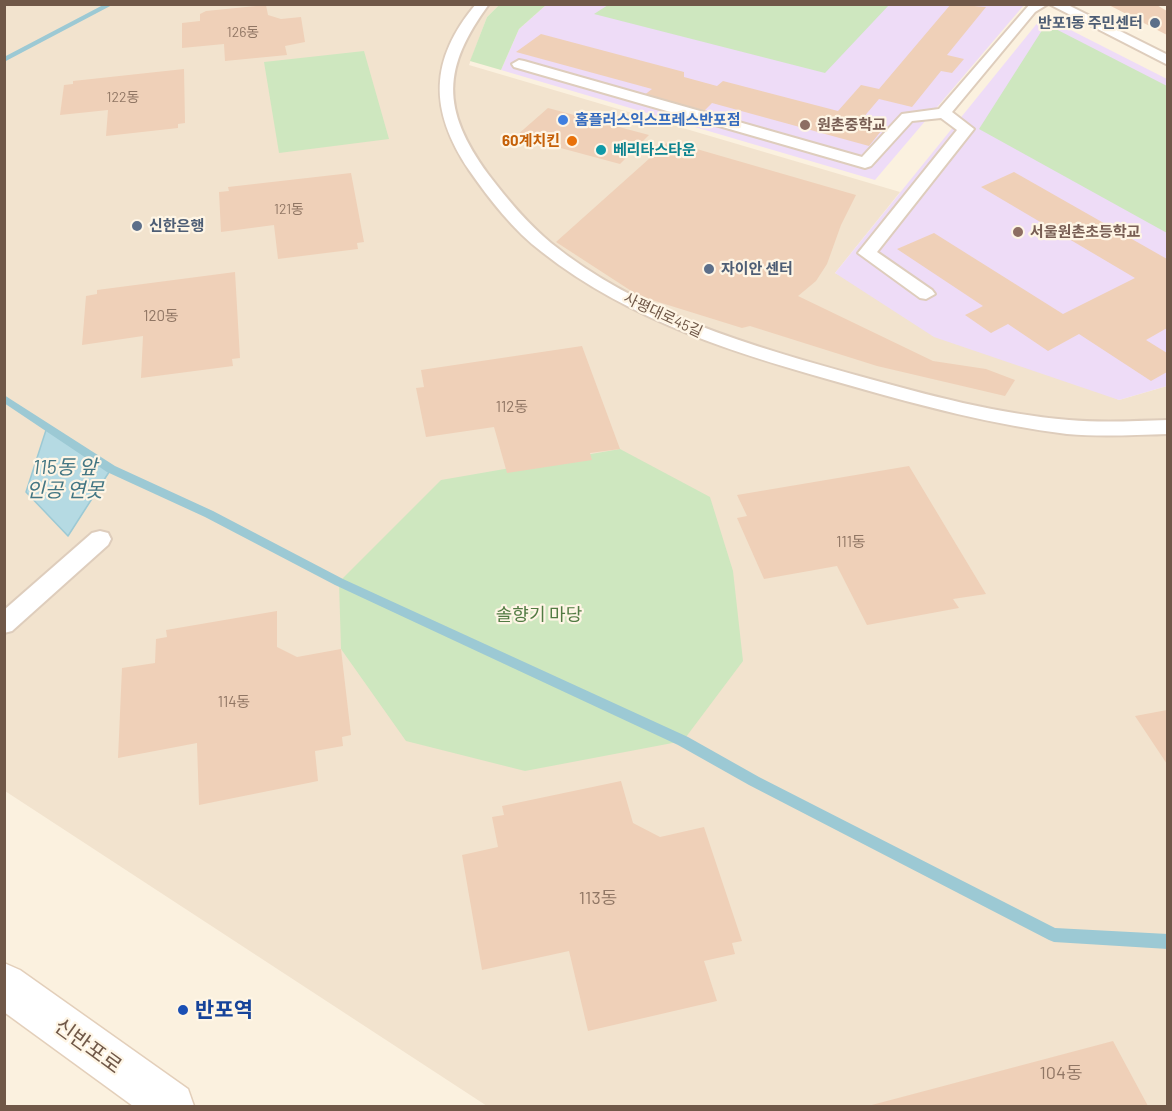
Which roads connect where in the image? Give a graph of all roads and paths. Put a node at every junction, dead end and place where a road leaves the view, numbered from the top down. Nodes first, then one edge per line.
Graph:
1 (483, 4) edge
2 (1042, 4) edge
3 (1055, 4) edge
4 (1167, 61) edge
5 (519, 64) dead end
6 (944, 113) junction
7 (926, 294) dead end
8 (1167, 427) edge
9 (100, 539) dead end
10 (4, 624) edge
11 (4, 984) edge
12 (171, 1107) edge

1 - 8 lane, 사평대로45길
2 - 6 lane
3 - 4 lane
5 - 6 lane
6 - 7 lane
9 - 10 lane
11 - 12 main road, 신반포로

